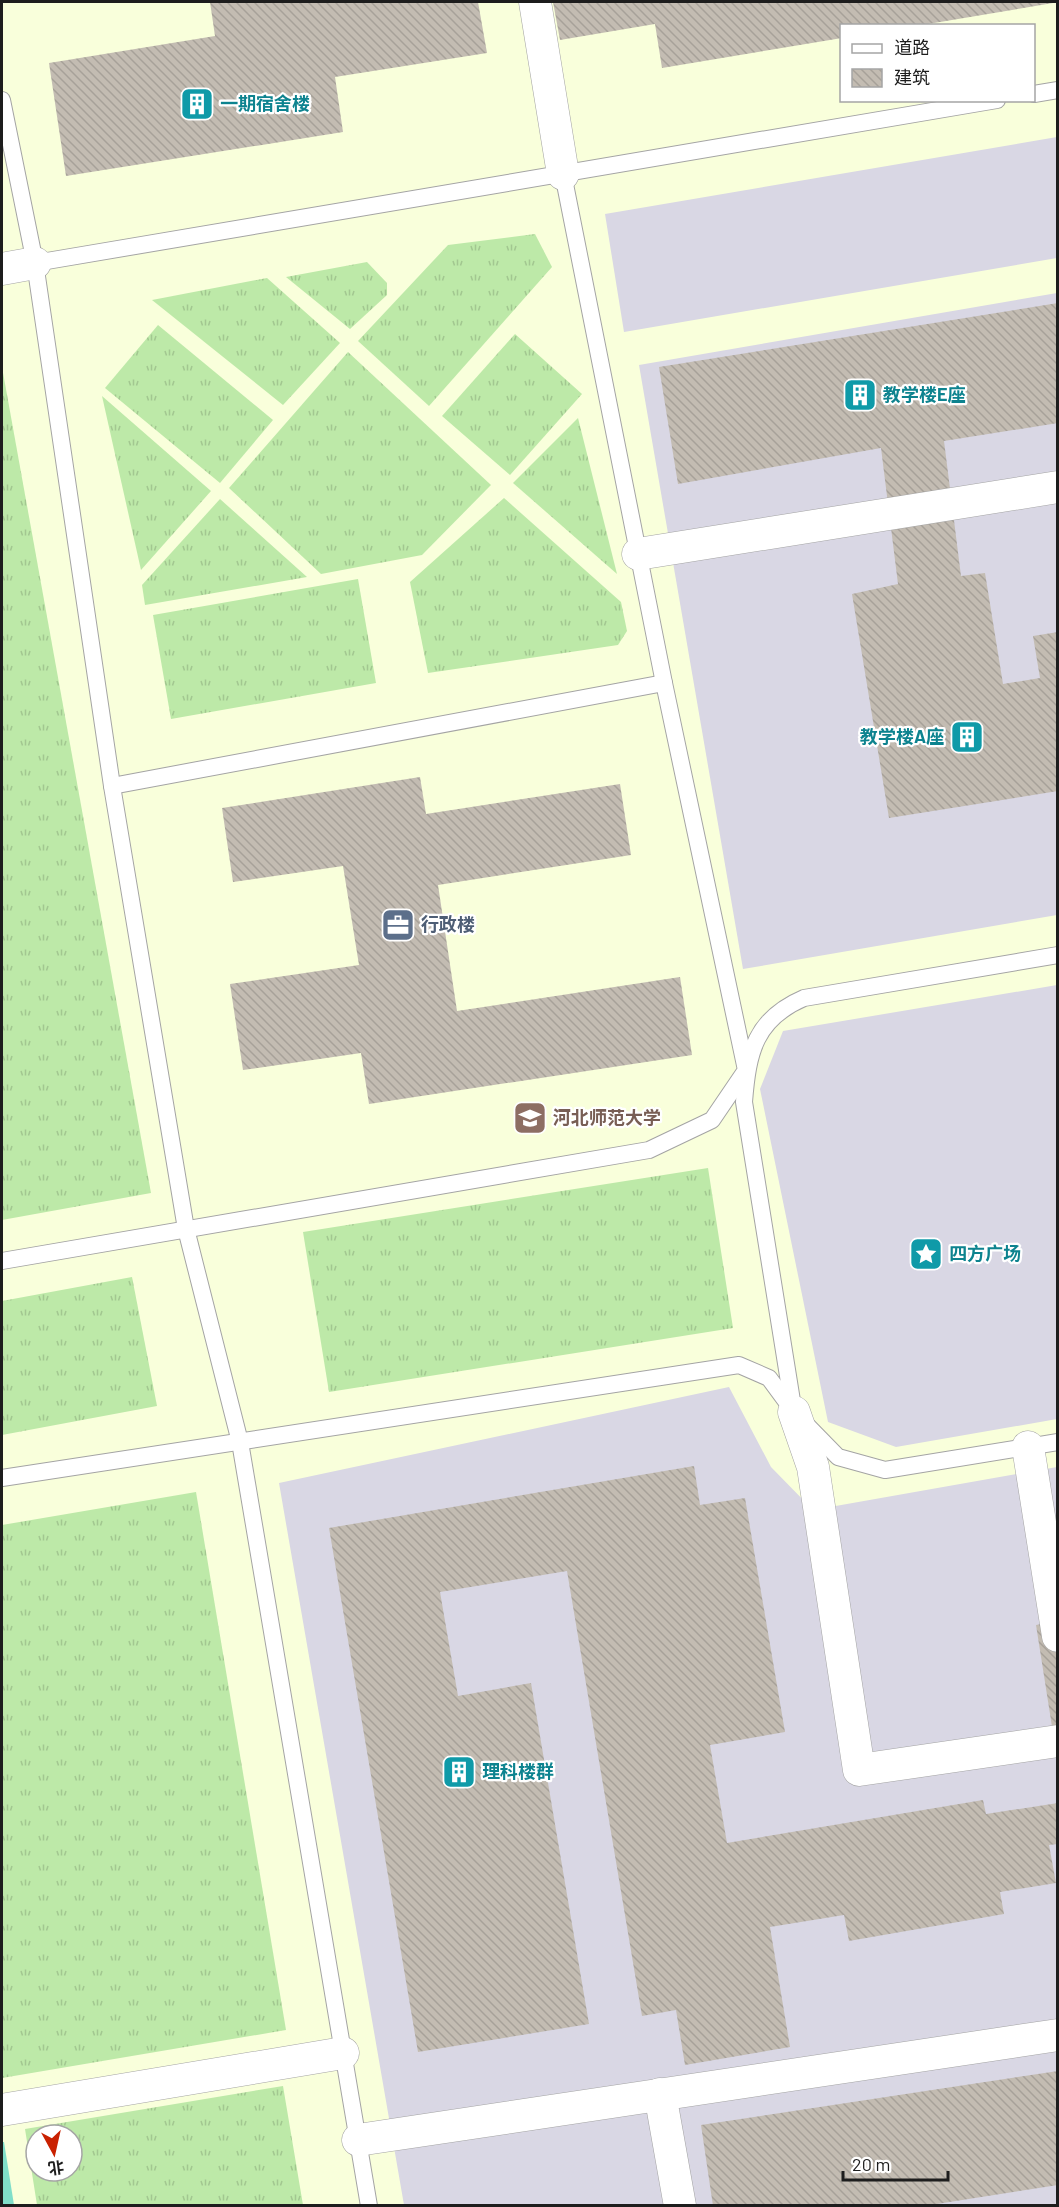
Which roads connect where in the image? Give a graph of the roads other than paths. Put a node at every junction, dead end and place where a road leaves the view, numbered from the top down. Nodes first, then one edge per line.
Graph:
1 (535, 2) edge
2 (1058, 90) edge
3 (1035, 94) edge
4 (2, 100) edge
5 (985, 102) edge
6 (563, 174) junction
7 (35, 263) junction
8 (2, 269) edge
9 (1058, 487) edge
10 (638, 554) junction
11 (663, 682) junction
12 (112, 786) junction
13 (1058, 955) edge
14 (746, 1070) junction
15 (186, 1229) junction
16 (2, 1261) edge
17 (794, 1412) junction
18 (240, 1442) junction
19 (1043, 1444) edge
20 (2, 1478) edge
21 (1058, 1636) edge
22 (1058, 1741) edge
23 (1058, 2035) edge
24 (343, 2053) junction
25 (660, 2094) junction
26 (2, 2110) edge
27 (358, 2140) junction
28 (369, 2205) edge
29 (680, 2205) edge

1 - 6 street
2 - 3 lane
4 - 7 lane
5 - 6 lane
6 - 7 lane
6 - 10 lane
7 - 8 street
7 - 12 lane
9 - 10 street
10 - 11 lane
11 - 12 lane
11 - 14 lane
12 - 15 lane
13 - 14 lane
14 - 15 lane
14 - 17 lane
15 - 16 lane
15 - 18 lane
17 - 18 lane
17 - 19 lane
17 - 22 street
18 - 20 lane
18 - 24 lane
19 - 21 street
23 - 25 street
24 - 26 street
24 - 27 lane
25 - 27 street
25 - 29 street
27 - 28 lane

